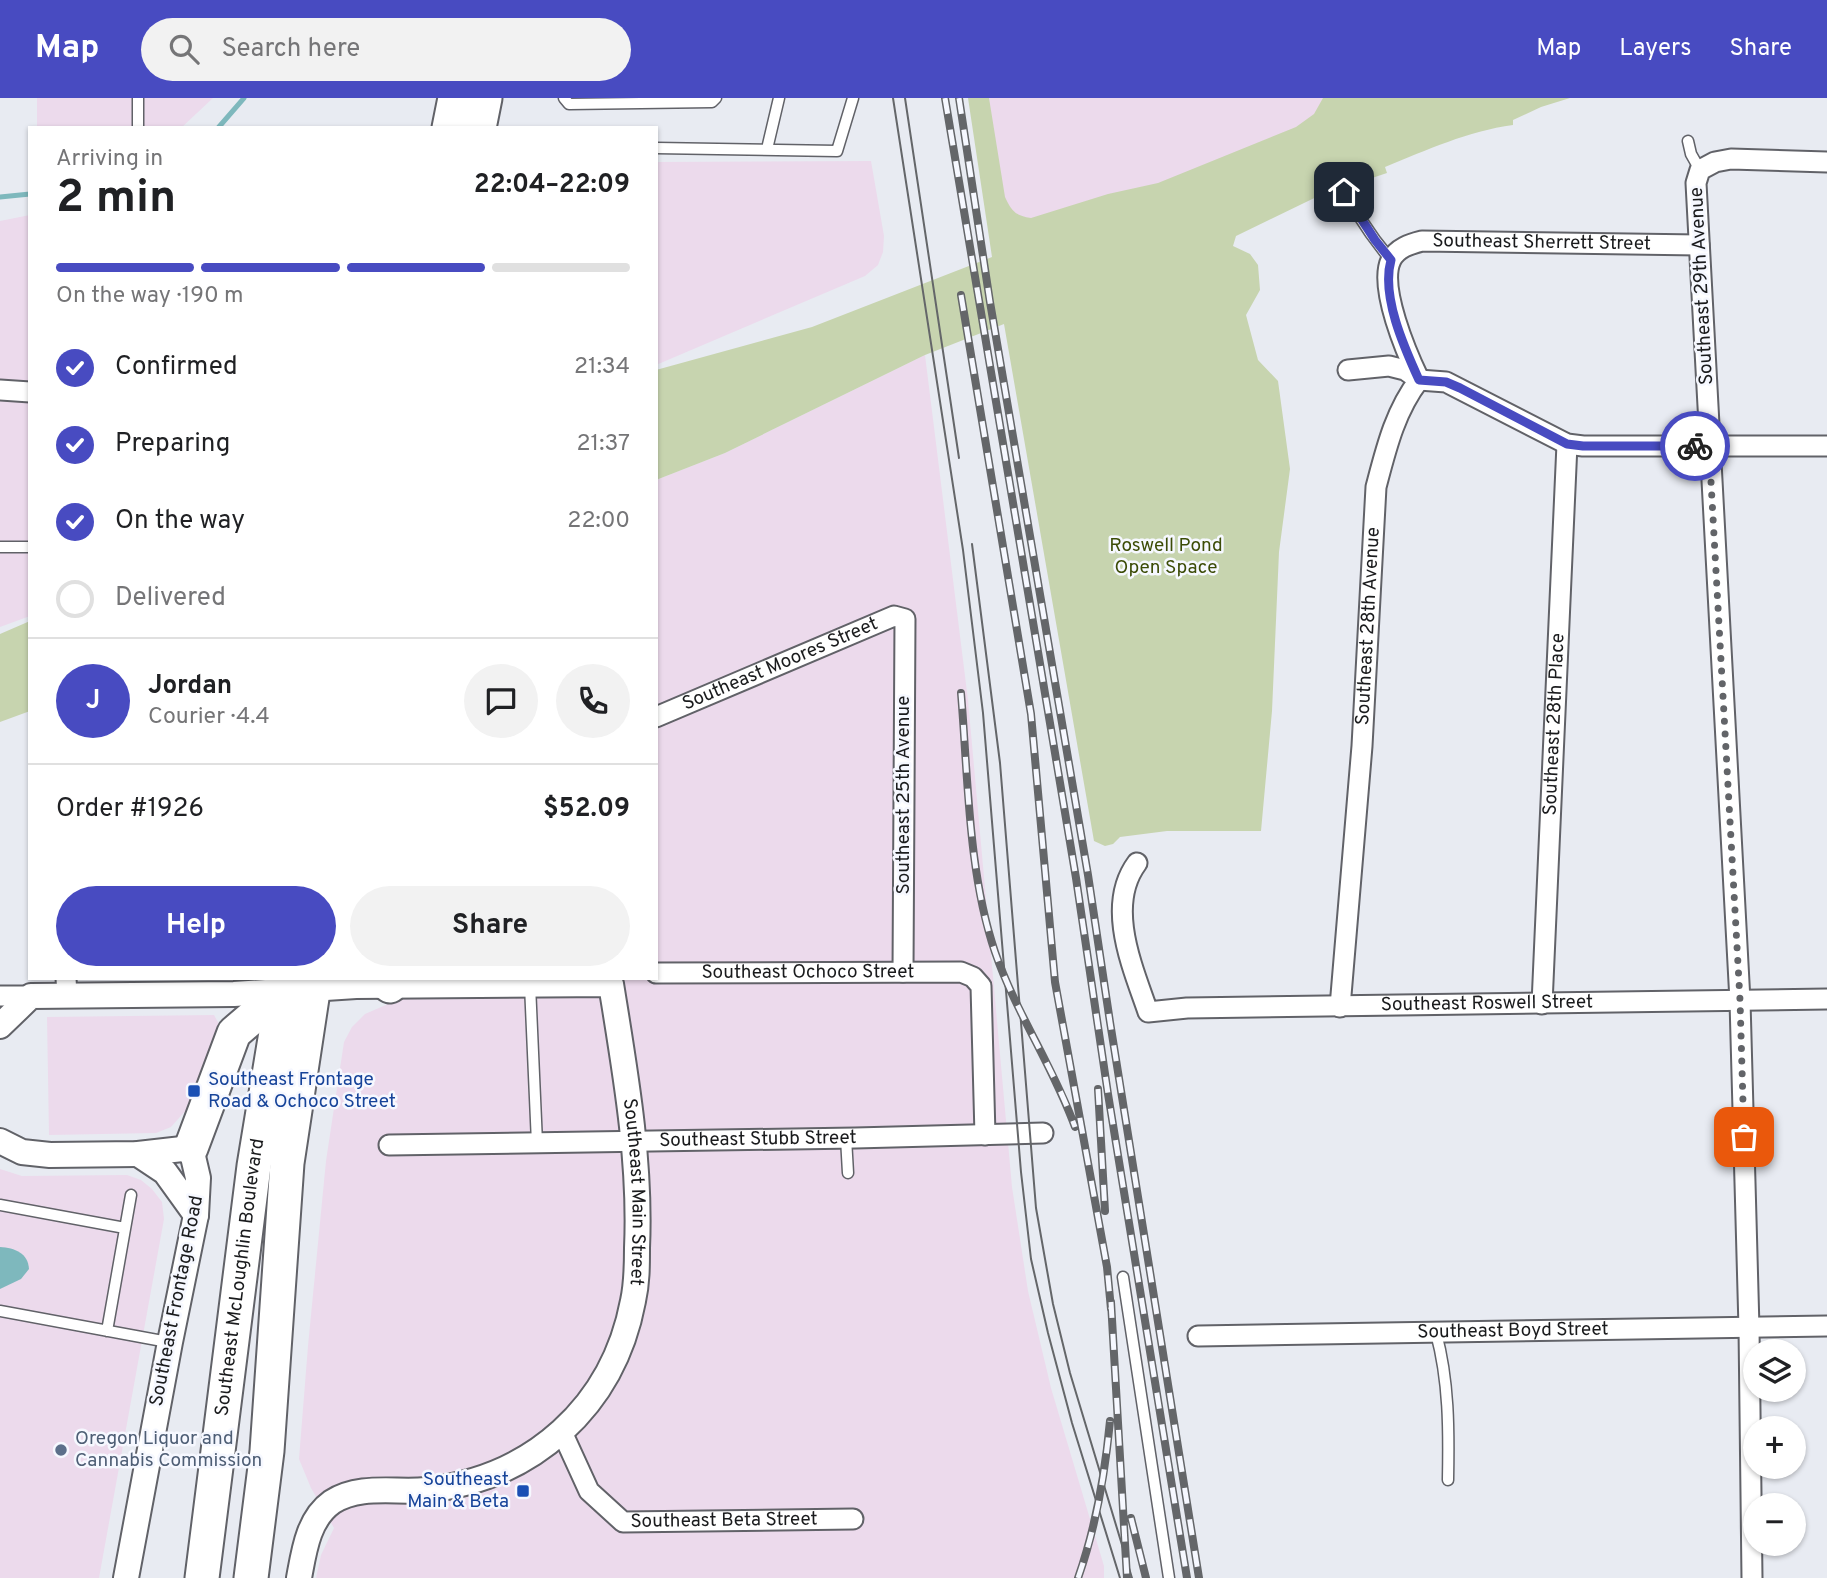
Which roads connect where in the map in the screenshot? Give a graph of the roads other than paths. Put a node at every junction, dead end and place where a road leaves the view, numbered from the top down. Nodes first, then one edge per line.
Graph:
1 (138, 98) edge
2 (455, 98) edge
3 (485, 98) edge
4 (564, 98) edge
5 (716, 98) edge
6 (779, 98) edge
7 (853, 98) edge
8 (138, 126) edge
9 (449, 126) edge
10 (479, 126) edge
11 (1688, 141) dead end
12 (658, 148) edge
13 (766, 149) junction
14 (1827, 162) edge
15 (1700, 170) junction
16 (1335, 173) dead end
17 (1699, 245) junction
18 (1391, 260) junction
19 (1348, 370) dead end
20 (1419, 380) junction
21 (0, 390) edge
22 (28, 392) edge
23 (1567, 444) junction
24 (1709, 446) junction
25 (1827, 446) edge
26 (0, 547) edge
27 (28, 547) edge
28 (905, 619) joint
29 (658, 716) edge
30 (1137, 863) dead end
31 (903, 972) junction
32 (658, 973) edge
33 (615, 980) edge
34 (385, 982) edge
35 (299, 984) edge
36 (530, 985) junction
37 (66, 987) edge
38 (0, 996) edge
39 (32, 996) junction
40 (1827, 999) edge
41 (1740, 1000) junction
42 (1542, 1004) junction
43 (1340, 1007) junction
44 (0, 1026) edge
45 (1043, 1133) dead end
46 (985, 1135) junction
47 (846, 1138) junction
48 (633, 1140) junction
49 (0, 1141) edge
50 (537, 1143) junction
51 (389, 1145) dead end
52 (191, 1148) junction
53 (138, 1154) junction
54 (848, 1173) dead end
55 (131, 1195) dead end
56 (0, 1205) edge
57 (196, 1215) junction
58 (125, 1228) junction
59 (1123, 1278) dead end
60 (0, 1311) edge
61 (1827, 1326) edge
62 (1749, 1328) junction
63 (107, 1331) junction
64 (1436, 1332) junction
65 (1198, 1336) dead end
66 (170, 1342) junction
67 (562, 1432) junction
68 (1448, 1480) dead end
69 (853, 1520) dead end
70 (126, 1578) edge
71 (202, 1578) edge
72 (251, 1578) edge
73 (299, 1578) edge
74 (1169, 1578) edge
75 (1752, 1578) edge

1 - 8 lane
2 - 9 highway
3 - 10 highway
4 - 5 lane
6 - 13 lane
7 - 13 lane
11 - 15 lane
12 - 13 lane
14 - 15 street
15 - 17 street, Southeast 29th Avenue
16 - 18 lane
17 - 18 street, Southeast Sherrett Street
17 - 24 street, Southeast 29th Avenue
18 - 20 street
19 - 20 street
20 - 23 street
20 - 43 street, Southeast 28th Avenue
21 - 22 street
23 - 24 street
23 - 42 street, Southeast 28th Place
24 - 25 street
24 - 41 street, Southeast 29th Avenue
26 - 27 lane
28 - 29 street, Southeast Moores Street
28 - 31 street, Southeast 25th Avenue
30 - 43 street, Southeast Roswell Street
31 - 32 street, Southeast Ochoco Street
31 - 46 street, Southeast Ochoco Street
33 - 36 street
33 - 48 street, Southeast Main Street
34 - 35 street
34 - 36 street
35 - 37 street
35 - 52 highway
35 - 71 highway, Southeast McLoughlin Boulevard
35 - 72 highway, Southeast McLoughlin Boulevard
36 - 50 lane
37 - 39 street
38 - 39 street
39 - 44 street
40 - 41 street, Southeast Roswell Street
41 - 42 street, Southeast Roswell Street
41 - 62 street, Southeast 29th Avenue
42 - 43 street, Southeast Roswell Street
45 - 46 street, Southeast Stubb Street
46 - 47 street, Southeast Stubb Street
47 - 48 street, Southeast Stubb Street
47 - 54 lane
48 - 50 street, Southeast Stubb Street
48 - 67 street, Southeast Main Street
49 - 53 street
50 - 51 street, Southeast Stubb Street
52 - 53 street
52 - 57 street, Southeast Frontage Road
53 - 57 street
55 - 58 lane
56 - 58 lane
57 - 66 street, Southeast Frontage Road
58 - 63 lane
59 - 74 lane
60 - 63 lane
61 - 62 street, Southeast Boyd Street
62 - 64 street, Southeast Boyd Street
62 - 75 street, Southeast 29th Avenue
63 - 66 lane
64 - 65 street, Southeast Boyd Street
64 - 68 lane
66 - 70 street, Southeast Frontage Road
67 - 69 street, Southeast Beta Street
67 - 73 street, Southeast Main Street

